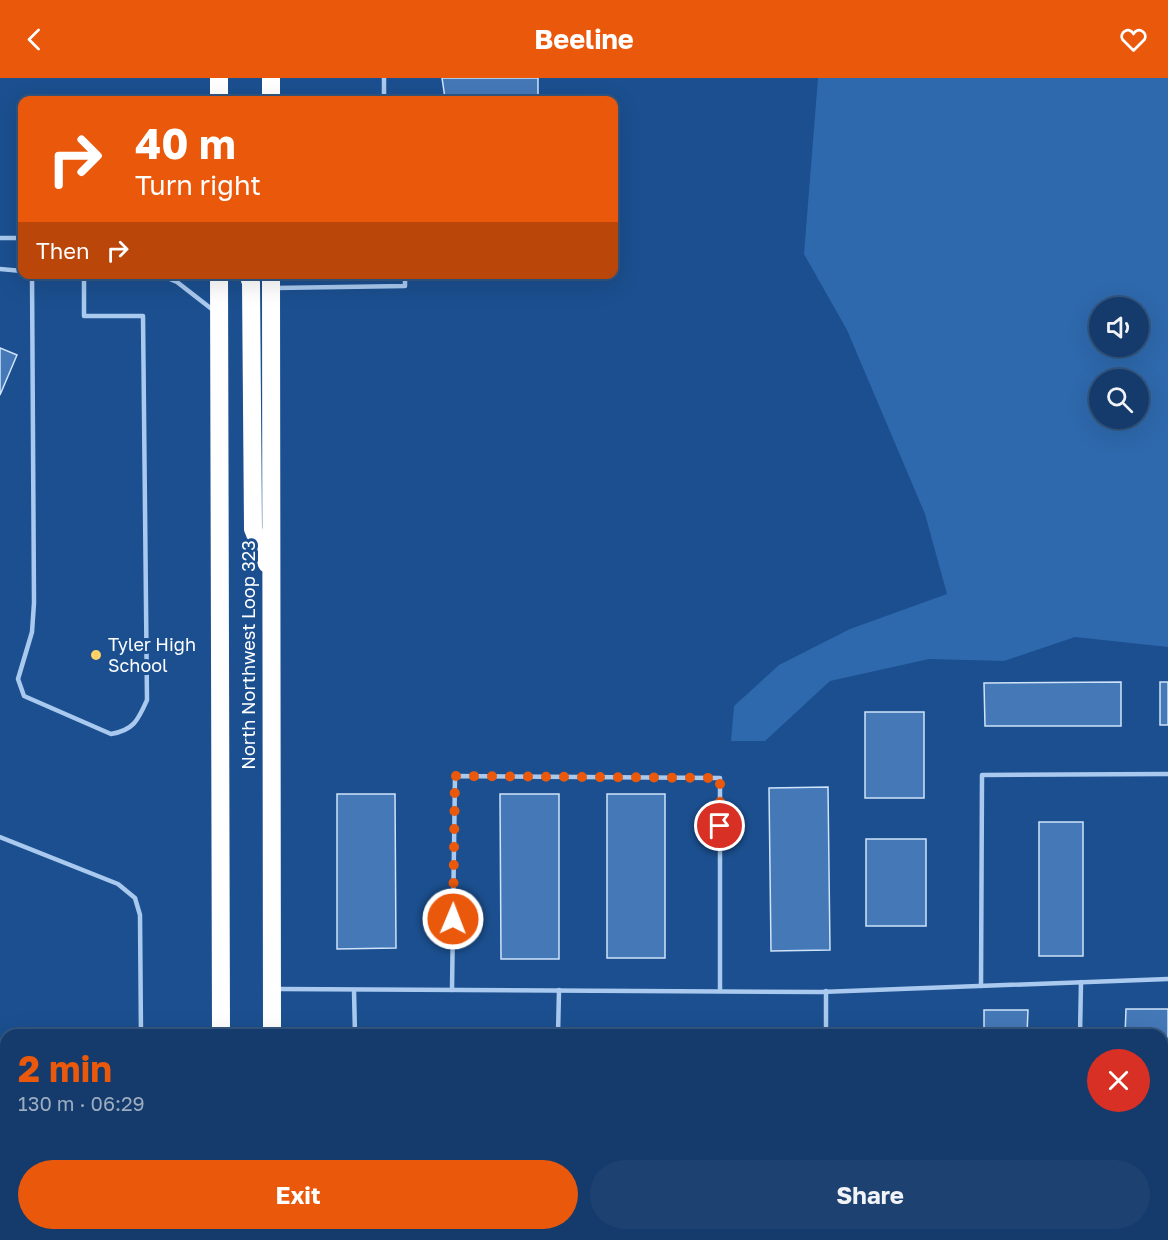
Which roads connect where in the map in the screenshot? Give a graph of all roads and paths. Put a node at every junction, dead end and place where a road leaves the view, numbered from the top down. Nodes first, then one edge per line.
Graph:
1 (219, 78) edge
2 (271, 78) edge
3 (384, 78) edge
4 (219, 96) edge
5 (271, 96) edge
6 (384, 96) edge
7 (0, 238) edge
8 (18, 238) edge
9 (0, 269) edge
10 (18, 271) edge
11 (32, 279) edge
12 (84, 279) edge
13 (170, 279) edge
14 (219, 279) edge
15 (250, 279) edge
16 (405, 279) edge
17 (271, 281) edge
18 (220, 315) junction
19 (270, 571) junction
20 (1168, 774) edge
21 (0, 837) edge
22 (1168, 979) edge
23 (1081, 982) junction
24 (981, 986) junction
25 (272, 989) junction
26 (354, 990) junction
27 (452, 990) junction
28 (558, 990) junction
29 (720, 991) junction
30 (826, 991) junction
31 (141, 1029) edge
32 (221, 1029) edge
33 (272, 1029) edge
34 (354, 1029) edge
35 (558, 1029) edge
36 (826, 1029) edge
37 (1080, 1029) edge

1 - 4 highway
2 - 5 highway
3 - 6 lane
7 - 8 lane
9 - 10 lane
11 - 12 lane
13 - 18 lane
14 - 18 highway, North Northwest Loop 323
15 - 19 highway
16 - 17 lane
17 - 19 highway, North Northwest Loop 323
18 - 32 highway, North Northwest Loop 323
19 - 25 highway, North Northwest Loop 323
20 - 24 lane
21 - 31 lane
22 - 23 lane
23 - 24 lane
23 - 37 lane
24 - 30 lane
25 - 26 lane
25 - 33 highway, North Northwest Loop 323
26 - 27 lane
26 - 34 lane
27 - 28 lane
27 - 29 lane
28 - 29 lane
28 - 35 lane
29 - 30 lane
30 - 36 lane

